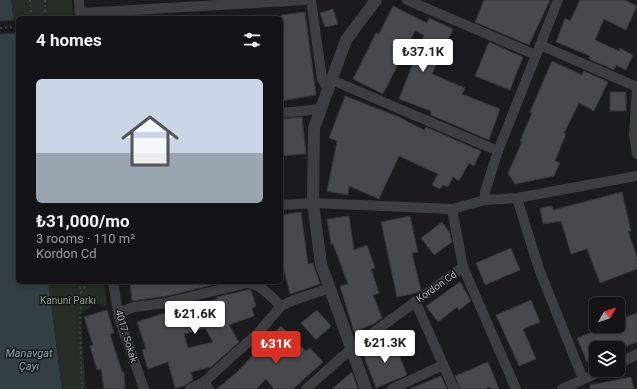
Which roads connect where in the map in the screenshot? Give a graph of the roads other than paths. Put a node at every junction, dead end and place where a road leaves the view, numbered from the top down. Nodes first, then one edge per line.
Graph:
1 (79, 0) edge
2 (306, 0) edge
3 (311, 0) edge
4 (376, 0) edge
5 (407, 0) edge
6 (558, 0) edge
7 (182, 4) edge
8 (80, 16) edge
9 (540, 45) junction
10 (536, 55) junction
11 (330, 84) junction
12 (637, 87) edge
13 (321, 109) junction
14 (283, 113) edge
15 (498, 151) junction
16 (637, 154) edge
17 (637, 176) edge
18 (517, 198) junction
19 (485, 200) junction
20 (313, 203) junction
21 (283, 205) edge
22 (452, 208) junction
23 (463, 267) junction
24 (113, 284) edge
25 (243, 284) edge
26 (252, 284) edge
27 (330, 288) junction
28 (415, 301) junction
29 (281, 306) junction
30 (118, 313) junction
31 (352, 348) junction
32 (637, 354) edge
33 (625, 360) edge
34 (443, 364) junction
35 (590, 377) edge
36 (584, 380) junction
37 (207, 386) edge
38 (144, 389) edge
39 (190, 389) edge
40 (306, 389) edge
41 (366, 389) edge
42 (392, 389) edge
43 (454, 389) edge
44 (516, 389) edge
45 (562, 389) edge

1 - 8 street
2 - 7 street
3 - 11 street
4 - 11 street
5 - 10 street
6 - 9 street
7 - 8 street
9 - 10 street
9 - 12 street
10 - 15 street
11 - 13 street
11 - 15 street
12 - 16 street
13 - 14 street
13 - 20 street
15 - 19 street
17 - 18 street
18 - 19 street
18 - 36 street
19 - 22 street
20 - 21 street
20 - 22 street
20 - 27 street
22 - 23 street
23 - 28 street, Kordon Cd
23 - 44 street, Kordon Cd
24 - 30 street, 4017. Sokak
25 - 30 street
26 - 29 street
27 - 29 street
27 - 31 street
28 - 31 street, Kordon Cd
28 - 34 street
29 - 37 street
30 - 38 street, 4017. Sokak
31 - 40 street, Kordon Cd
31 - 41 street
32 - 33 street
34 - 42 street
34 - 43 street
35 - 36 street
36 - 45 street
37 - 39 street

